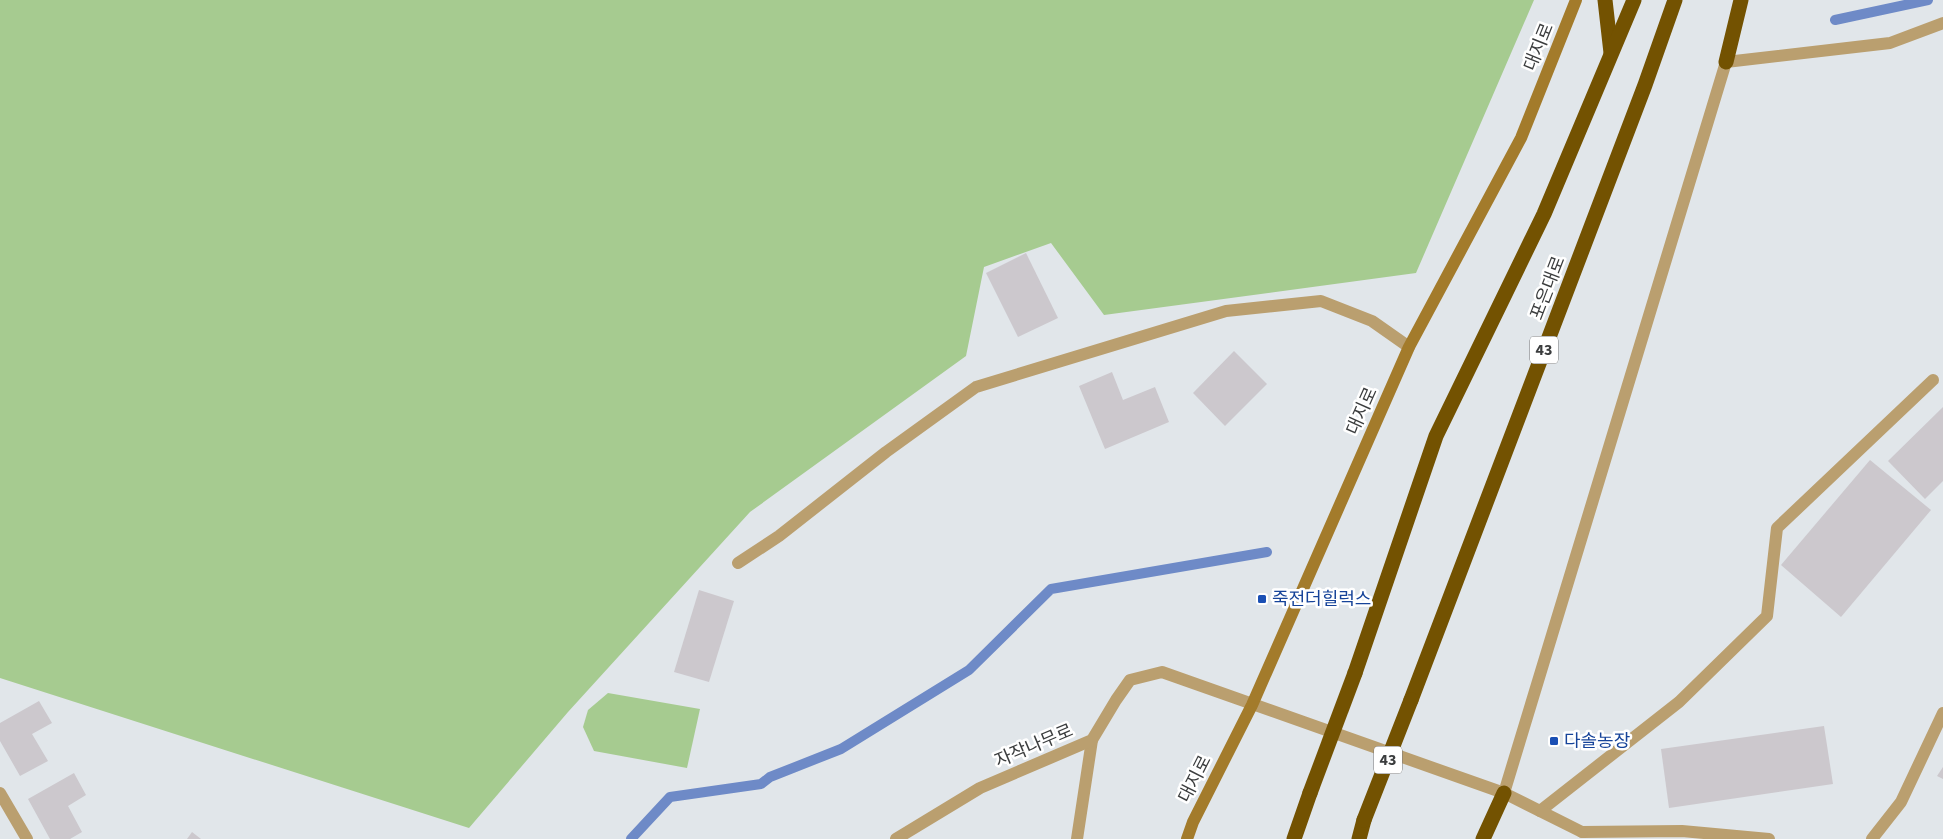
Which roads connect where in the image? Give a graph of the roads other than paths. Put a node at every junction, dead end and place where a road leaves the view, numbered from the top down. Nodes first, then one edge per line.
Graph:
1 (1576, 0) edge
2 (1605, 0) edge
3 (1634, 0) edge
4 (1675, 0) edge
5 (1741, 0) edge
6 (1943, 24) edge
7 (1612, 55) junction
8 (1726, 62) junction
9 (1410, 347) junction
10 (1933, 380) dead end
11 (738, 563) dead end
12 (1252, 704) junction
13 (1943, 713) edge
14 (1092, 740) junction
15 (0, 793) edge
16 (1504, 793) junction
17 (1540, 811) junction
18 (1585, 836) edge
19 (27, 839) edge
20 (896, 839) edge
21 (1076, 839) edge
22 (1187, 839) edge
23 (1294, 839) edge
24 (1359, 839) edge
25 (1483, 839) edge
26 (1769, 839) edge
27 (1872, 839) edge

1 - 9 main road, 대지로
2 - 7 highway
3 - 7 highway, 포은대로
4 - 24 highway, 포은대로 / 43, bridge
5 - 8 highway
6 - 8 street
7 - 23 highway, 포은대로, bridge
8 - 16 street
9 - 11 street
9 - 12 main road, 대지로
10 - 17 street
12 - 14 street, 자작나무로
12 - 16 street, 자작나무로
12 - 22 main road, 대지로
13 - 27 street
14 - 20 street, 자작나무로
14 - 21 street
15 - 19 street
16 - 17 street, 자작나무로
16 - 25 highway
17 - 18 street, 자작나무로
18 - 26 street

